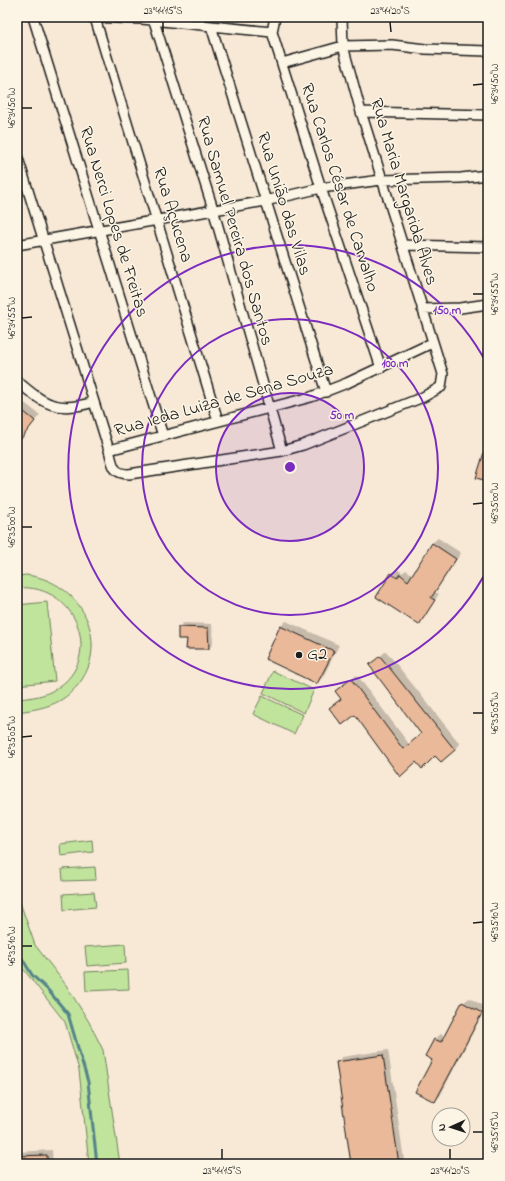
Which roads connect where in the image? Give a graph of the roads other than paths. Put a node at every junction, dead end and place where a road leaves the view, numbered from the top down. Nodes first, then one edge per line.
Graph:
1 (33, 17) edge
2 (275, 17) edge
3 (342, 17) edge
4 (91, 18) edge
5 (154, 21) junction
6 (211, 26) junction
7 (272, 32) junction
8 (343, 46) junction
9 (488, 51) edge
10 (282, 63) junction
11 (361, 112) junction
12 (488, 115) edge
13 (17, 155) edge
14 (488, 175) edge
15 (381, 180) junction
16 (321, 188) junction
17 (265, 200) junction
18 (213, 209) junction
19 (156, 219) junction
20 (98, 230) junction
21 (43, 240) junction
22 (17, 245) edge
23 (403, 245) junction
24 (488, 247) edge
25 (488, 304) edge
26 (422, 309) junction
27 (432, 343) junction
28 (381, 368) junction
29 (17, 381) edge
30 (326, 392) junction
31 (94, 402) junction
32 (269, 408) junction
33 (218, 421) junction
34 (162, 436) junction
35 (109, 450) junction
36 (282, 451) junction

1 - 20 street, Rua Nerci Lopes de Freitas
2 - 7 street, Rua Carlos César de Carvalho
3 - 8 street, Rua Maria Margarida Alves
4 - 5 street
4 - 19 street, Rua Açucena
5 - 6 street
5 - 18 street, Rua Samuel Pereira dos Santos
6 - 7 street
6 - 17 street, Rua União das Vilas
7 - 10 street, Rua Carlos César de Carvalho
8 - 9 street
8 - 10 street
8 - 11 street, Rua Maria Margarida Alves
10 - 16 street, Rua Carlos César de Carvalho
11 - 12 street
11 - 15 street, Rua Maria Margarida Alves
13 - 21 street, Rua Ieda Luiza de Sena Souza
14 - 15 street
15 - 16 street
15 - 23 street, Rua Maria Margarida Alves
16 - 17 street
16 - 28 street, Rua Carlos César de Carvalho
17 - 18 street
17 - 30 street, Rua União das Vilas
18 - 19 street
18 - 32 street, Rua Samuel Pereira dos Santos
19 - 20 street
19 - 33 street, Rua Açucena
20 - 21 street
20 - 34 street, Rua Nerci Lopes de Freitas
21 - 22 street
21 - 31 street, Rua Ieda Luiza de Sena Souza
23 - 24 street
23 - 26 street, Rua Maria Margarida Alves
25 - 26 street
26 - 27 street, Rua Maria Margarida Alves
27 - 28 street, Rua Ieda Luiza de Sena Souza
27 - 36 street, Rua Maria Margarida Alves
28 - 30 street, Rua Ieda Luiza de Sena Souza
29 - 31 street
30 - 32 street, Rua Ieda Luiza de Sena Souza
31 - 35 street, Rua Ieda Luiza de Sena Souza
32 - 33 street, Rua Ieda Luiza de Sena Souza
32 - 36 street, Rua Samuel Pereira dos Santos
33 - 34 street, Rua Ieda Luiza de Sena Souza
34 - 35 street, Rua Ieda Luiza de Sena Souza
35 - 36 street

